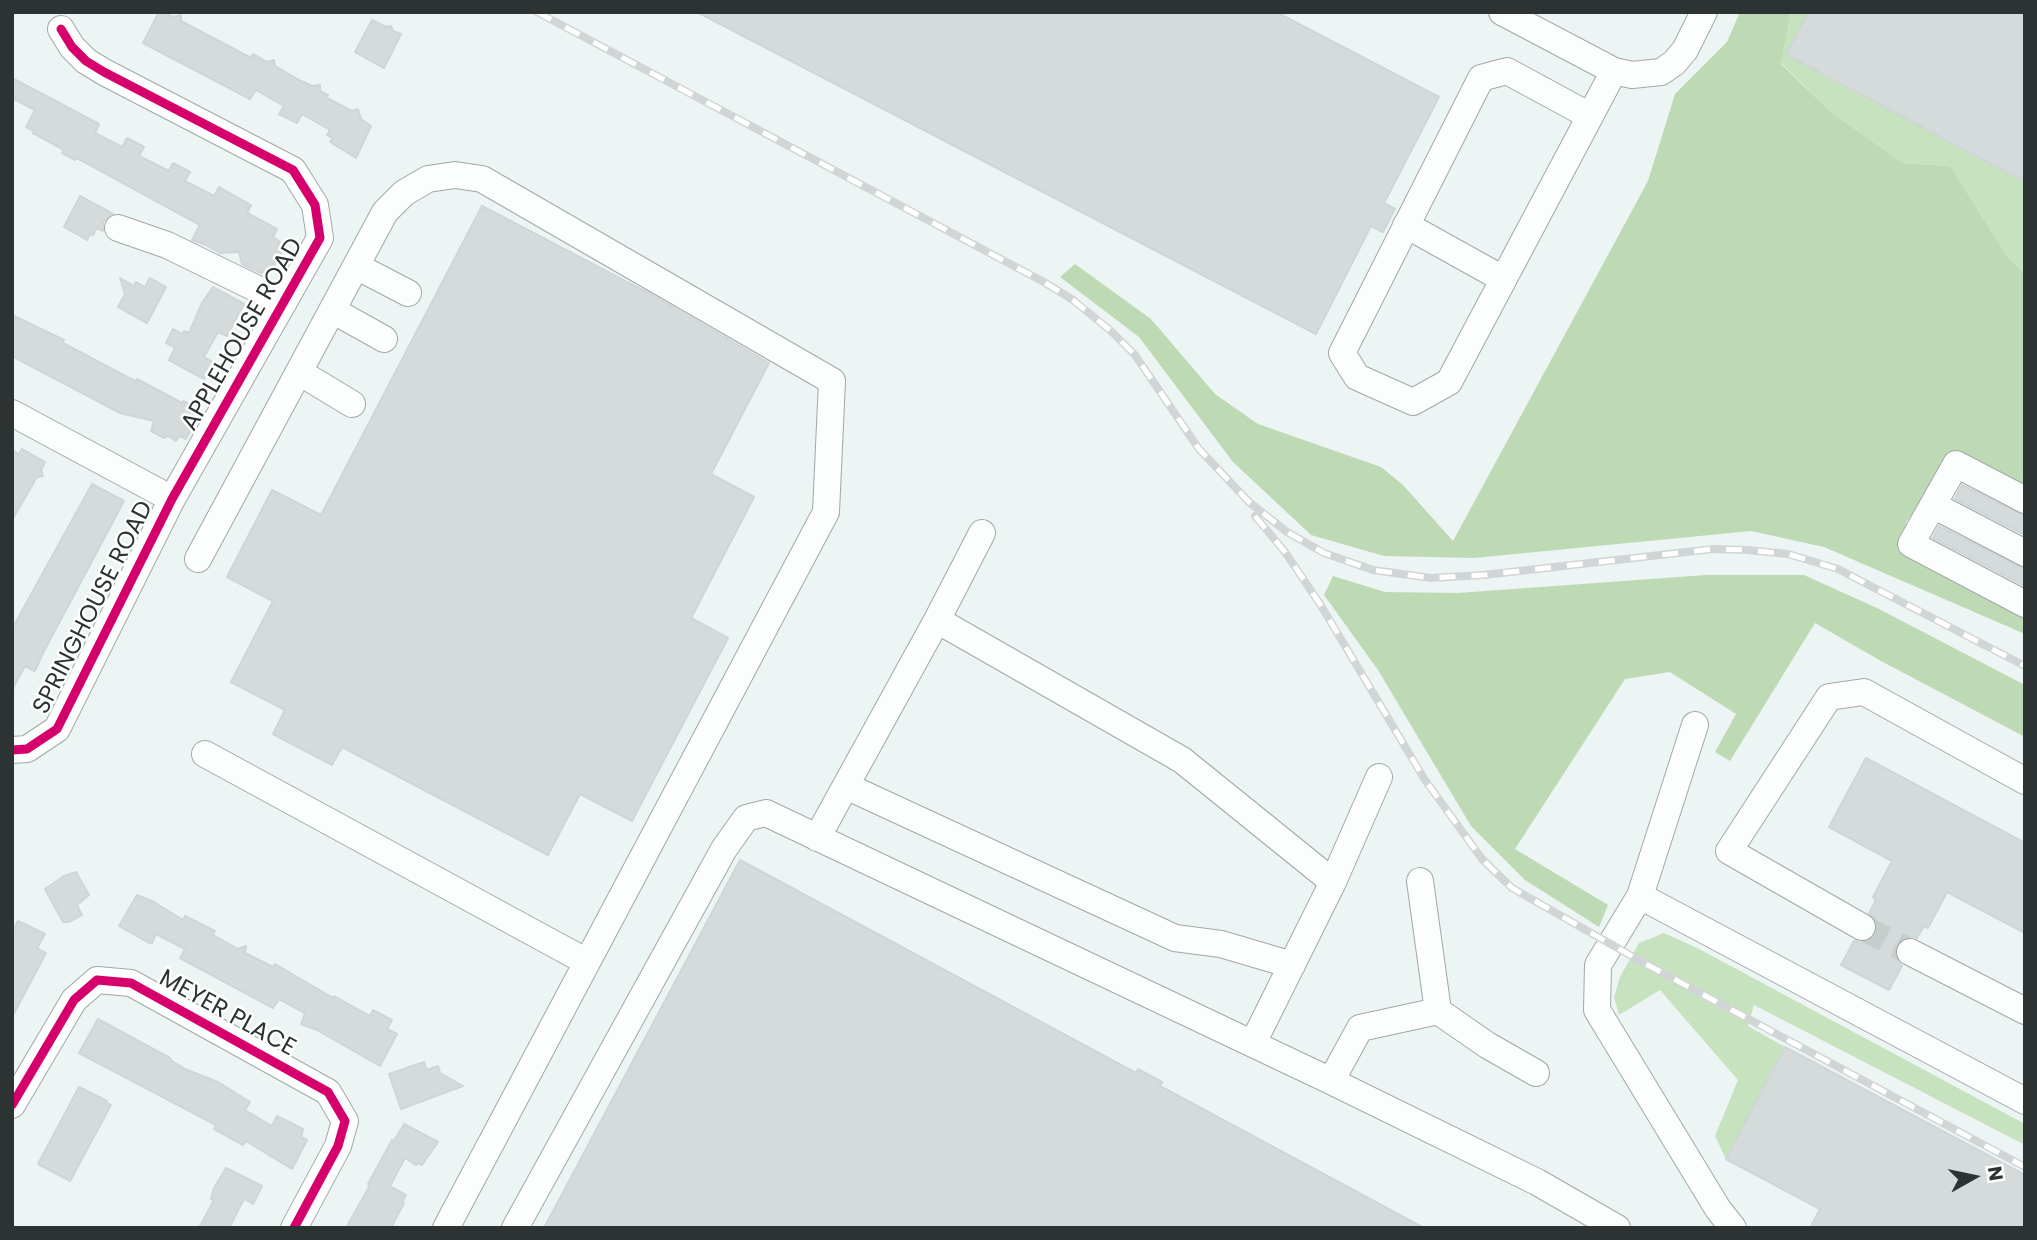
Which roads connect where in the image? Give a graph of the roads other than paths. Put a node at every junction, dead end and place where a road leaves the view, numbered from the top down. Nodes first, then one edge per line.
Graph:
1 (1502, 12) edge
2 (1704, 12) edge
3 (61, 29) dead end
4 (1614, 71) junction
5 (1590, 116) junction
6 (1406, 225) junction
7 (118, 228) dead end
8 (356, 266) junction
9 (1503, 279) junction
10 (408, 293) dead end
11 (284, 302) junction
12 (332, 310) junction
13 (384, 338) dead end
14 (299, 372) junction
15 (352, 404) dead end
16 (12, 413) edge
17 (172, 499) junction
18 (2025, 500) edge
19 (1933, 505) junction
20 (982, 533) dead end
21 (2025, 553) edge
22 (198, 559) dead end
23 (2025, 604) edge
24 (937, 620) junction
25 (1695, 724) dead end
26 (12, 750) edge
27 (205, 754) dead end
28 (1379, 777) dead end
29 (2025, 781) edge
30 (846, 786) junction
31 (817, 838) junction
32 (1420, 881) dead end
33 (1333, 882) junction
34 (1640, 896) junction
35 (1862, 927) tunnel mouth
36 (1910, 951) tunnel mouth
37 (587, 962) junction
38 (1292, 965) junction
39 (1438, 1011) junction
40 (2025, 1011) edge
41 (1253, 1044) junction
42 (1536, 1073) dead end
43 (1331, 1081) junction
44 (2025, 1101) edge
45 (12, 1105) edge
46 (295, 1228) edge
47 (446, 1228) edge
48 (515, 1228) edge
49 (1616, 1228) edge
50 (1733, 1228) edge

1 - 4 street
2 - 4 street
3 - 11 street, APPLEHOUSE ROAD
4 - 5 street
5 - 6 street
5 - 9 street
6 - 9 street
6 - 9 street
7 - 11 street
8 - 10 street
8 - 12 street
8 - 37 street
11 - 17 street, APPLEHOUSE ROAD
12 - 13 street
12 - 14 street
14 - 15 street
14 - 22 street
16 - 17 street
17 - 26 street, SPRINGHOUSE ROAD
18 - 19 street
19 - 21 street
19 - 23 street
20 - 24 street
24 - 30 street
24 - 33 street
25 - 34 street
27 - 37 street
28 - 33 street
29 - 35 street
30 - 31 street
30 - 38 street
31 - 41 street
31 - 48 street
32 - 39 street
33 - 38 street
34 - 44 street
34 - 50 street
36 - 40 street
37 - 47 street
38 - 41 street
39 - 42 street
39 - 43 street
41 - 43 street
43 - 49 street
45 - 46 street, MEYER PLACE

